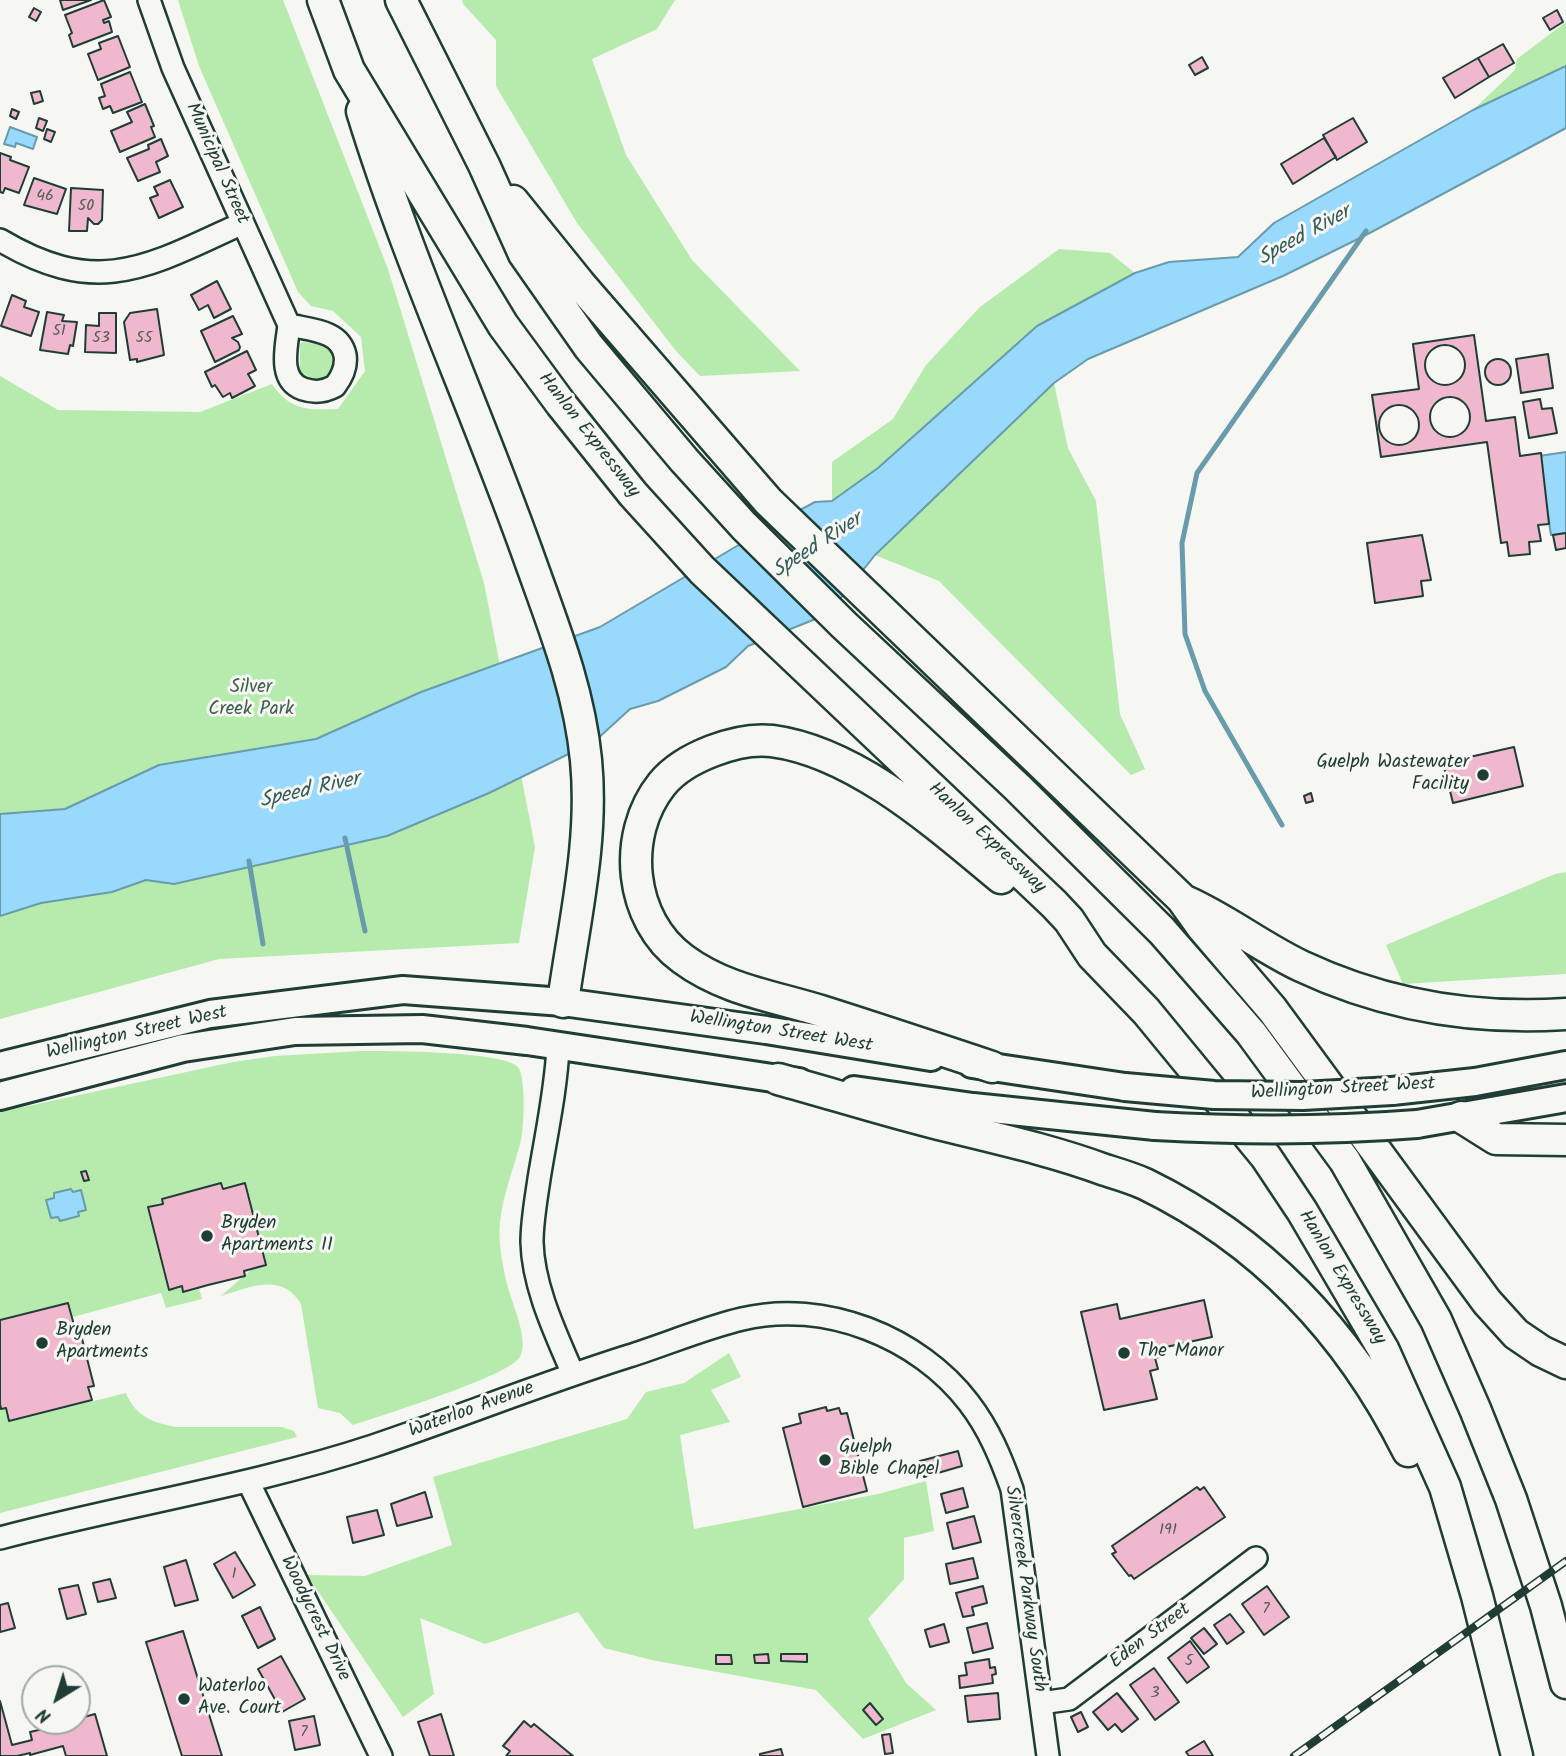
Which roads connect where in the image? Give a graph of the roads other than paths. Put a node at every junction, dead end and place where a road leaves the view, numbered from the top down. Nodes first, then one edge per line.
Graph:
1 (149, 0) edge
2 (323, 0) edge
3 (401, 0) edge
4 (349, 71) junction
5 (484, 165) junction
6 (243, 223) junction
7 (0, 240) edge
8 (289, 324) dead end
9 (1182, 899) junction
10 (1092, 955) junction
11 (563, 1002) junction
12 (1566, 1014) edge
13 (558, 1047) junction
14 (1566, 1065) edge
15 (0, 1066) edge
16 (992, 1067) junction
17 (778, 1079) junction
18 (0, 1097) edge
19 (1566, 1098) edge
20 (1461, 1117) junction
21 (1566, 1140) edge
22 (1566, 1363) edge
23 (573, 1374) junction
24 (248, 1481) junction
25 (0, 1538) edge
26 (1256, 1558) dead end
27 (1478, 1596) junction
28 (1566, 1683) edge
29 (1041, 1703) junction
30 (381, 1756) edge
31 (1048, 1756) edge
32 (1517, 1756) edge

1 - 6 street, Municipal Street
2 - 4 highway, Hanlon Expressway
3 - 5 highway
4 - 10 highway, Hanlon Expressway
4 - 11 highway
5 - 9 highway
5 - 28 highway
6 - 7 street
6 - 8 street, Municipal Street
9 - 12 highway
9 - 22 highway
10 - 16 highway
10 - 27 highway, Hanlon Expressway
11 - 13 main road
11 - 15 main road, Wellington Street West
11 - 16 main road, Wellington Street West
13 - 17 main road, Wellington Street West
13 - 18 main road, Wellington Street West
13 - 23 street
14 - 16 main road, Wellington Street West, bridge
17 - 20 main road, Wellington Street West, bridge
17 - 27 highway
19 - 20 main road, Wellington Street West
20 - 21 highway
23 - 24 street, Waterloo Avenue
23 - 29 street, Silvercreek Parkway South
24 - 25 street, Waterloo Avenue
24 - 30 street, Woodycrest Drive
26 - 29 street, Eden Street
27 - 32 highway, Hanlon Expressway
29 - 31 street, Silvercreek Parkway South

